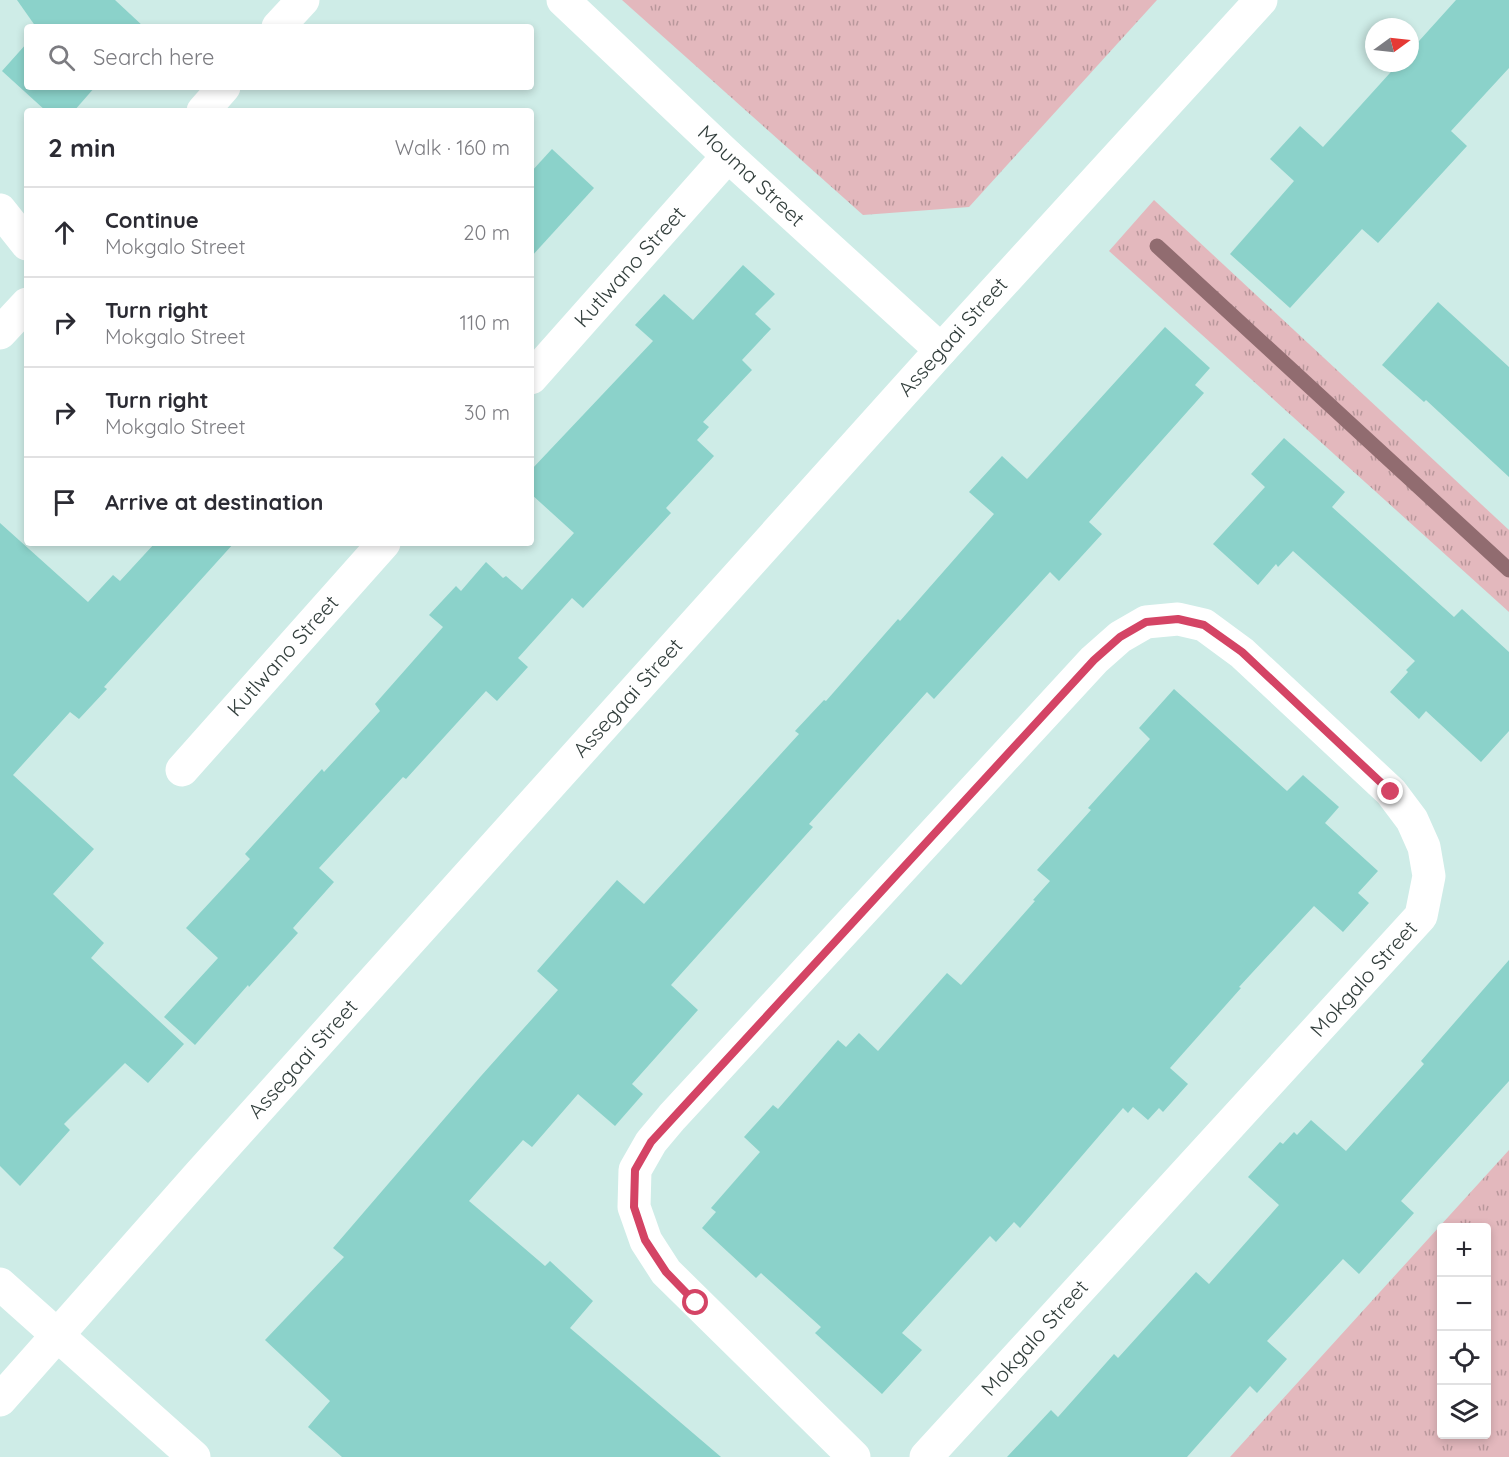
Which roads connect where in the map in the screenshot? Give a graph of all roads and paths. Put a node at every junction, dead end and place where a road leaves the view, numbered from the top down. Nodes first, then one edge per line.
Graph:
1 (303, 0) edge
2 (563, 0) edge
3 (1261, 0) edge
4 (281, 24) edge
5 (221, 90) edge
6 (206, 108) edge
7 (728, 156) junction
8 (0, 210) edge
9 (24, 240) edge
10 (24, 307) edge
11 (0, 333) edge
12 (941, 350) junction
13 (534, 375) edge
14 (381, 546) edge
15 (182, 770) dead end
16 (0, 1284) edge
17 (58, 1337) junction
18 (0, 1400) edge
19 (194, 1457) edge
20 (854, 1457) edge
21 (926, 1457) edge

1 - 4 street
2 - 7 street, Mouma Street
3 - 12 street, Assegaai Street
5 - 6 street
7 - 12 street, Mouma Street
7 - 13 street, Kutlwano Street
8 - 9 street
10 - 11 street
12 - 17 street, Assegaai Street
14 - 15 street, Kutlwano Street
16 - 17 street
17 - 18 street, Assegaai Street
17 - 19 street
20 - 21 street, Mokgalo Street

